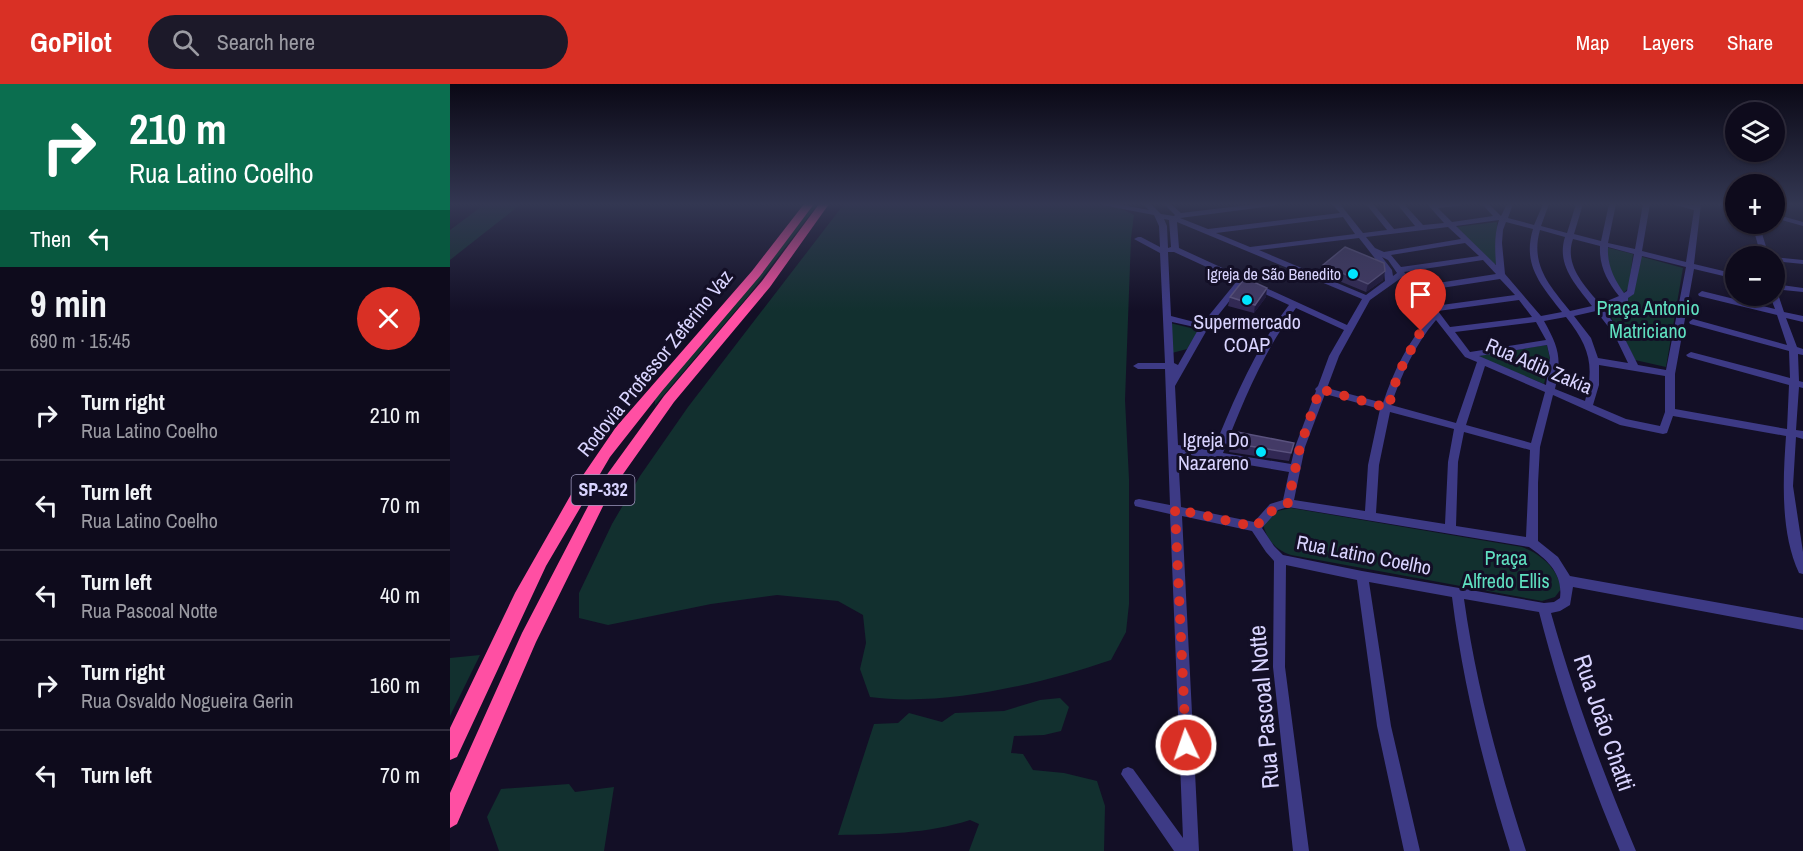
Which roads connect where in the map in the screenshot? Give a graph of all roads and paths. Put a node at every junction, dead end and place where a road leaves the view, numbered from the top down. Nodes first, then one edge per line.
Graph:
1 (781, 240) edge
2 (798, 240) edge
3 (1140, 240) edge
4 (1163, 240) edge
5 (1175, 240) edge
6 (1230, 240) edge
7 (1323, 240) edge
8 (1365, 240) edge
9 (1498, 240) edge
10 (1535, 240) edge
11 (1568, 240) edge
12 (1586, 240) edge
13 (1605, 240) edge
14 (1639, 240) edge
15 (1693, 240) edge
16 (1466, 241) joint
17 (1604, 244) junction
18 (1174, 249) junction
19 (1251, 249) junction
20 (1372, 250) junction
21 (1163, 251) junction
22 (1636, 253) junction
23 (1385, 254) junction
24 (1483, 258) junction
25 (1785, 260) edge
26 (1803, 262) edge
27 (1690, 266) junction
28 (1400, 272) junction
29 (1725, 274) edge
30 (1501, 276) junction
31 (1242, 280) junction
32 (1389, 281) junction
33 (1785, 288) edge
34 (1416, 289) junction
35 (1803, 290) edge
36 (1702, 294) dead end
37 (1519, 297) junction
38 (1367, 298) junction
39 (1625, 299) junction
40 (1294, 304) junction
41 (1778, 306) edge
42 (1599, 309) junction
43 (1433, 312) junction
44 (1568, 313) junction
45 (1781, 316) junction
46 (1167, 318) junction
47 (1538, 318) junction
48 (1803, 319) edge
49 (1693, 322) dead end
50 (1204, 327) junction
51 (1349, 329) junction
52 (1447, 330) junction
53 (1551, 342) junction
54 (1798, 351) edge
55 (1189, 354) junction
56 (1468, 355) junction
57 (1691, 355) dead end
58 (1169, 361) junction
59 (1482, 361) junction
60 (1596, 361) junction
61 (1138, 366) dead end
62 (1183, 366) junction
63 (1634, 367) junction
64 (1670, 374) junction
65 (1171, 385) junction
66 (1799, 385) edge
67 (1320, 389) junction
68 (1548, 389) junction
69 (1588, 406) junction
70 (1388, 408) junction
71 (1670, 412) junction
72 (1460, 427) junction
73 (1790, 433) junction
74 (1803, 435) edge
75 (1172, 448) junction
76 (1535, 448) junction
77 (1217, 455) junction
78 (1295, 469) junction
79 (1139, 503) dead end
80 (1288, 503) junction
81 (1175, 509) junction
82 (1370, 516) junction
83 (1256, 527) junction
84 (1450, 530) junction
85 (1532, 543) junction
86 (1280, 559) junction
87 (1803, 569) edge
88 (1362, 576) junction
89 (1568, 581) junction
90 (1457, 591) junction
91 (1544, 608) junction
92 (1803, 624) edge
93 (450, 750) edge
94 (1128, 774) dead end
95 (450, 817) edge
96 (1183, 851) edge
97 (1191, 851) edge
98 (1301, 851) edge
99 (1412, 851) edge
100 (1518, 851) edge
101 (1628, 851) edge

1 - 93 highway, Rodovia Professor Zeferino Vaz / SP-332
2 - 95 highway, Rodovia Professor Zeferino Vaz / SP-332
3 - 21 street
4 - 21 street
5 - 18 street
6 - 19 street
7 - 19 street
8 - 20 street
9 - 30 street
10 - 44 street
11 - 42 street
12 - 17 street
13 - 17 street
14 - 22 street
15 - 27 street
16 - 23 street
16 - 24 street
17 - 22 street
17 - 39 street
18 - 21 street
18 - 31 street
19 - 38 street
20 - 23 street
20 - 32 street
21 - 46 street
22 - 27 street
22 - 39 street
23 - 28 street, Rua Adib Zakia
24 - 28 street
24 - 30 street
25 - 26 street
27 - 29 street
27 - 64 street
28 - 32 street
28 - 34 street, Rua Adib Zakia
30 - 34 street
30 - 37 street
31 - 40 street
31 - 50 street
32 - 38 street
33 - 35 street
34 - 43 street, Rua Adib Zakia
36 - 45 street
37 - 43 street
37 - 47 street
38 - 51 street
39 - 42 street
40 - 51 street
40 - 77 street
41 - 45 street
42 - 44 street
42 - 63 street
43 - 52 street, Rua Adib Zakia
43 - 70 street
44 - 47 street
44 - 60 street
45 - 48 street
45 - 54 street
46 - 50 street
46 - 58 street
47 - 52 street
47 - 53 street
49 - 54 street
50 - 55 street
51 - 67 street
52 - 56 street, Rua Adib Zakia
53 - 56 street
53 - 68 street
54 - 66 street
55 - 58 street
55 - 62 street
56 - 59 street, Rua Adib Zakia
57 - 66 street
58 - 61 street
58 - 62 street
58 - 65 street
59 - 68 street, Rua Adib Zakia
59 - 72 street
60 - 63 street
60 - 69 street
62 - 65 street
63 - 64 street
64 - 71 street
65 - 75 street
66 - 73 street
67 - 70 street
67 - 78 street
68 - 69 street, Rua Adib Zakia
68 - 76 street
69 - 71 street, Rua Adib Zakia
70 - 72 street
70 - 82 street
71 - 73 street
72 - 76 street
72 - 84 street
73 - 74 street
73 - 87 street
75 - 77 street
75 - 81 street
76 - 85 street
77 - 78 street
78 - 80 street
79 - 81 street
80 - 82 street, Rua Latino Coelho
80 - 83 street
81 - 83 street
81 - 97 street
82 - 84 street, Rua Latino Coelho
83 - 86 street, Rua Latino Coelho
84 - 85 street, Rua Latino Coelho
85 - 89 street
86 - 88 street, Rua Latino Coelho
86 - 98 street, Rua Pascoal Notte
88 - 90 street, Rua Latino Coelho
88 - 99 street
89 - 91 street
89 - 92 street
90 - 91 street, Rua Latino Coelho
90 - 100 street
91 - 101 street, Rua João Chatti
94 - 96 street

